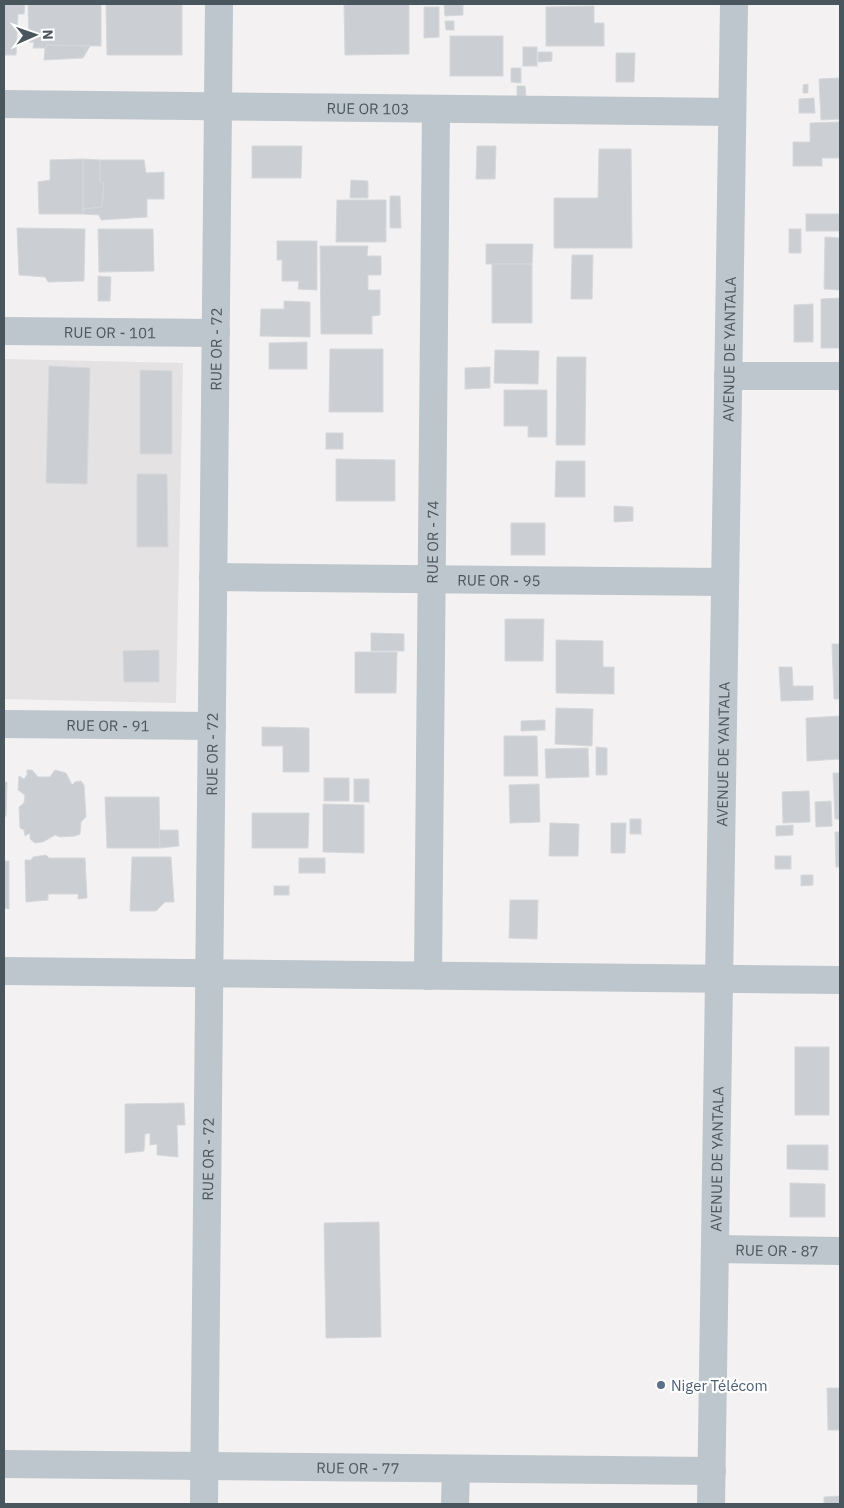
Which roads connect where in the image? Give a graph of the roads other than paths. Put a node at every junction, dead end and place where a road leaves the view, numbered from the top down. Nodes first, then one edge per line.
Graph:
1 (219, 4) edge
2 (734, 4) edge
3 (4, 104) edge
4 (218, 106) junction
5 (436, 108) junction
6 (732, 112) junction
7 (4, 331) edge
8 (216, 333) junction
9 (728, 376) junction
10 (840, 376) edge
11 (213, 577) junction
12 (432, 579) junction
13 (725, 582) junction
14 (4, 724) edge
15 (212, 726) junction
16 (4, 971) edge
17 (209, 974) junction
18 (428, 976) junction
19 (719, 979) junction
20 (840, 980) edge
21 (716, 1249) junction
22 (840, 1251) edge
23 (4, 1464) edge
24 (204, 1466) junction
25 (456, 1469) junction
26 (712, 1471) junction
27 (204, 1504) edge
28 (455, 1504) edge
29 (711, 1504) edge

1 - 4 street, RUE OR - 72
2 - 6 street, AVENUE DE YANTALA
3 - 4 street, RUE OR 103
4 - 5 street, RUE OR 103
4 - 8 street, RUE OR - 72
5 - 6 street, RUE OR 103
5 - 12 street, RUE OR - 74
6 - 9 street, AVENUE DE YANTALA
7 - 8 street, RUE OR - 101
8 - 11 street, RUE OR - 72
9 - 10 street
9 - 13 street, AVENUE DE YANTALA
11 - 12 street, RUE OR - 95
11 - 15 street, RUE OR - 72
12 - 13 street, RUE OR - 95
12 - 18 street, RUE OR - 74
13 - 19 street, AVENUE DE YANTALA
14 - 15 street, RUE OR - 91
15 - 17 street, RUE OR - 72
16 - 17 street
17 - 18 street
17 - 24 street, RUE OR - 72
18 - 19 street
19 - 20 street
19 - 21 street, AVENUE DE YANTALA
21 - 22 street, RUE OR - 87
21 - 26 street, AVENUE DE YANTALA
23 - 24 street, RUE OR - 77
24 - 25 street, RUE OR - 77
24 - 27 street, RUE OR - 72
25 - 26 street, RUE OR - 77
25 - 28 street
26 - 29 street, AVENUE DE YANTALA

